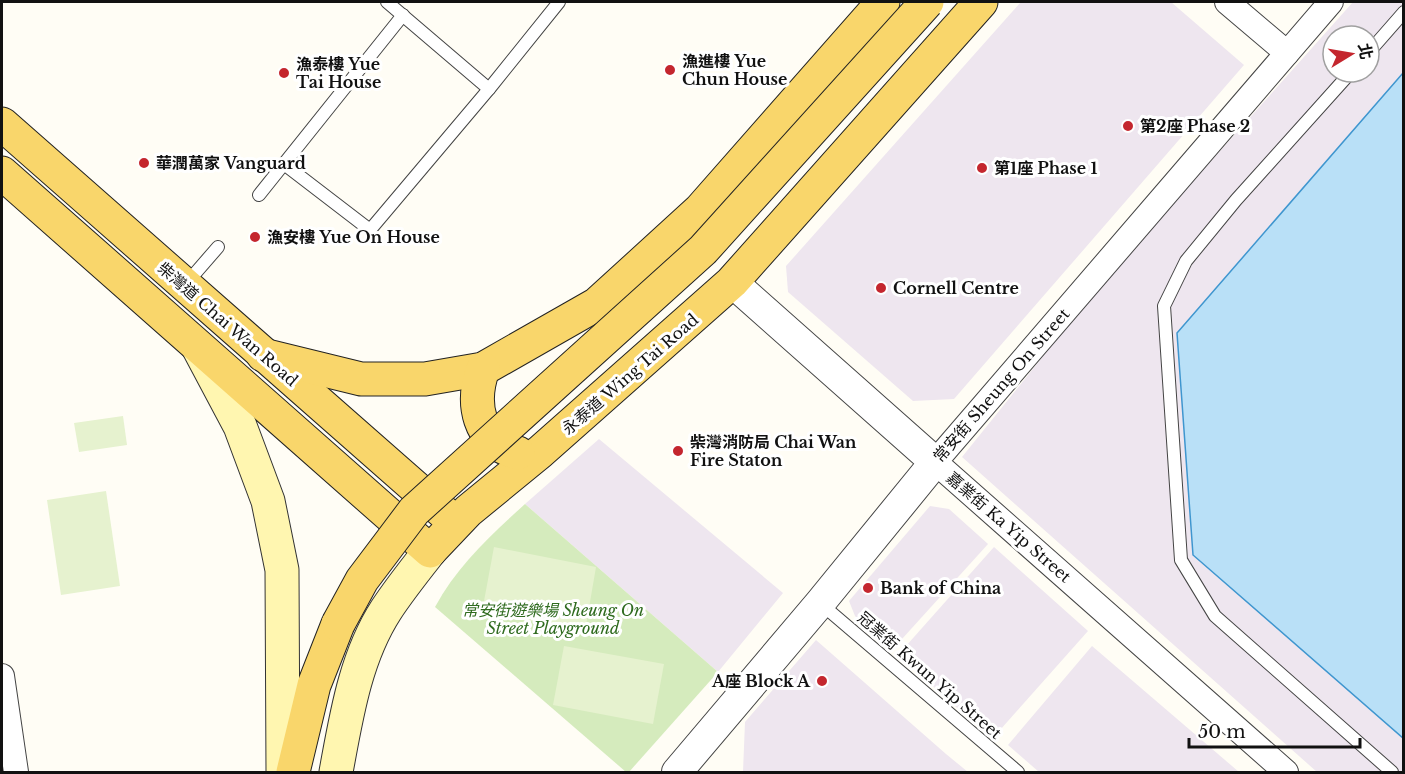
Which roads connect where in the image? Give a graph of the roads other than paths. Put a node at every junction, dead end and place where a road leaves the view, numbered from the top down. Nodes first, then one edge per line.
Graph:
1 (387, 2) edge
2 (559, 2) edge
3 (882, 2) edge
4 (927, 2) edge
5 (981, 2) edge
6 (1227, 2) edge
7 (1331, 2) edge
8 (1404, 12) edge
9 (403, 15) junction
10 (1381, 38) edge
11 (1287, 53) junction
12 (1340, 84) edge
13 (489, 89) junction
14 (2, 124) edge
15 (284, 164) junction
16 (2, 173) edge
17 (259, 195) dead end
18 (219, 247) dead end
19 (732, 282) junction
20 (184, 286) junction
21 (197, 345) junction
22 (263, 356) junction
23 (483, 369) junction
24 (540, 452) junction
25 (935, 462) junction
26 (456, 523) junction
27 (430, 551) junction
28 (820, 603) junction
29 (2, 676) edge
30 (689, 768) edge
31 (16, 772) edge
32 (283, 772) edge
33 (292, 772) edge
34 (336, 772) edge
35 (1018, 772) edge
36 (1286, 772) edge
37 (1392, 772) edge

1 - 9 lane
2 - 13 lane
3 - 23 main road
4 - 33 main road, bridge
5 - 19 main road, 永泰道 Wing Tai Road
6 - 11 street
7 - 11 street, 常安街 Sheung On Street
8 - 10 lane
9 - 13 lane
9 - 15 lane
11 - 25 street, 常安街 Sheung On Street
12 - 37 lane
13 - 15 lane
14 - 20 main road, 柴灣道 Chai Wan Road
15 - 17 lane
16 - 21 main road
18 - 20 lane
19 - 24 main road, 永泰道 Wing Tai Road
19 - 25 street, 嘉業街 Ka Yip Street
20 - 22 main road, 柴灣道 Chai Wan Road
21 - 27 main road
21 - 32 main road
22 - 23 main road
22 - 26 main road, 柴灣道 Chai Wan Road
23 - 24 main road
24 - 26 main road, 永泰道 Wing Tai Road
25 - 28 street, 常安街 Sheung On Street
25 - 36 street, 嘉業街 Ka Yip Street
26 - 27 main road, 永泰道 Wing Tai Road
27 - 34 main road, 永泰道 Wing Tai Road
28 - 30 street, 常安街 Sheung On Street
28 - 35 lane, 冠業街 Kwun Yip Street
29 - 31 street

